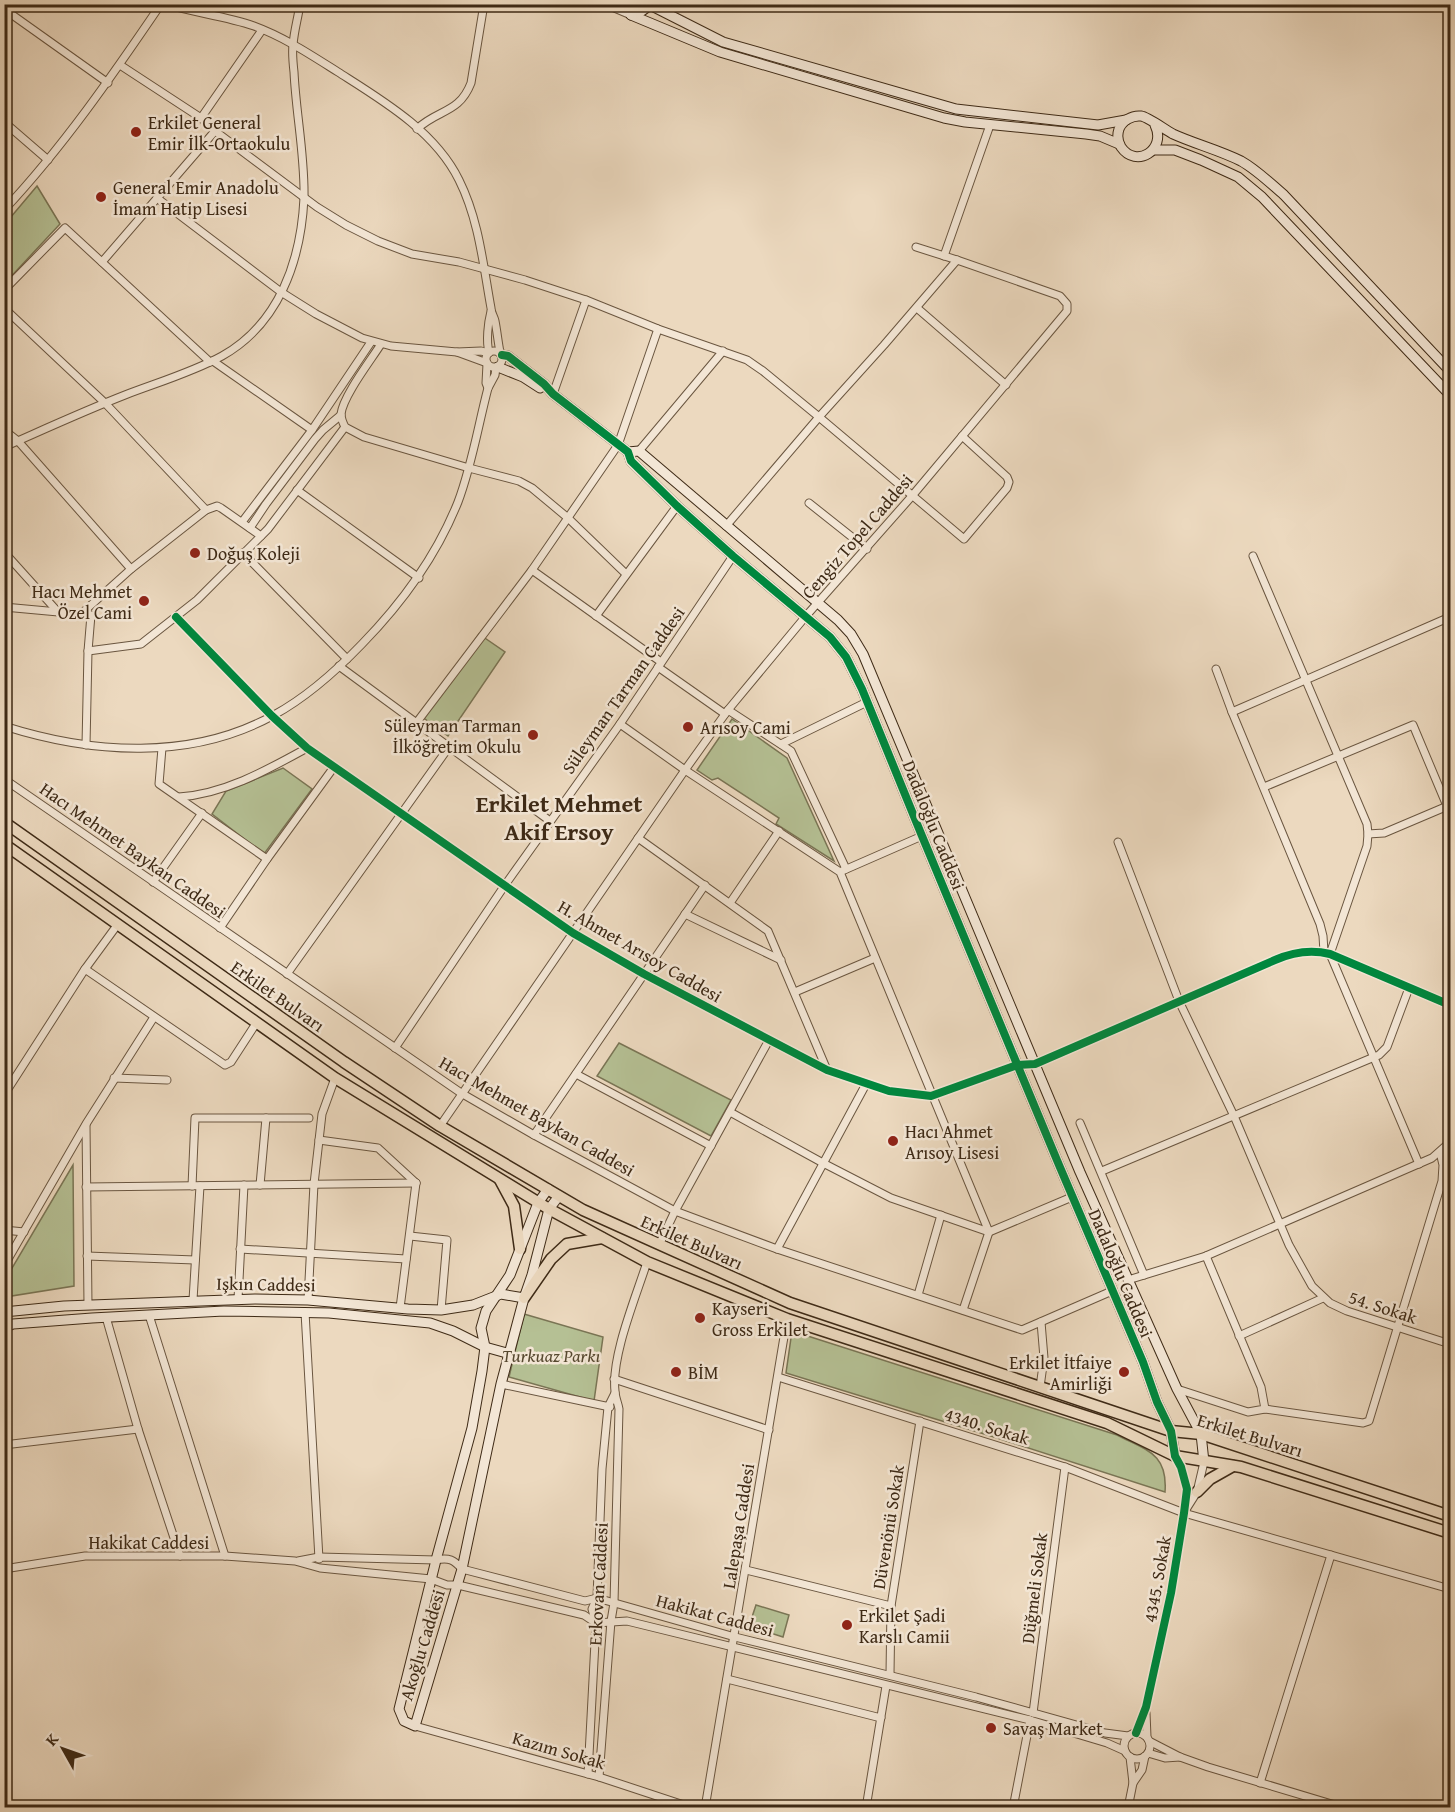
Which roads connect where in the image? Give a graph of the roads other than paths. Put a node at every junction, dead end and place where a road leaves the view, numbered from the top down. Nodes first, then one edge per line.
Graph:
1 (160, 4) edge
2 (165, 4) edge
3 (300, 4) edge
4 (483, 4) edge
5 (605, 4) edge
6 (4, 9) edge
7 (631, 15) junction
8 (262, 30) junction
9 (292, 45) junction
10 (120, 65) junction
11 (108, 83) junction
12 (201, 118) junction
13 (1126, 120) junction
14 (4, 122) edge
15 (990, 125) junction
16 (1155, 125) junction
17 (417, 129) junction
18 (215, 131) junction
19 (1119, 144) junction
20 (1153, 150) junction
21 (48, 160) junction
22 (304, 197) junction
23 (157, 198) junction
24 (4, 210) edge
25 (916, 247) dead end
26 (944, 256) junction
27 (957, 260) junction
28 (102, 262) junction
29 (485, 269) junction
30 (4, 290) edge
31 (281, 292) junction
32 (586, 300) junction
33 (4, 308) edge
34 (917, 308) junction
35 (491, 311) junction
36 (658, 329) junction
37 (371, 342) junction
38 (381, 344) junction
39 (723, 351) junction
40 (457, 352) junction
41 (489, 353) junction
42 (501, 354) junction
43 (211, 361) junction
44 (487, 363) junction
45 (497, 367) junction
46 (1450, 371) edge
47 (1006, 384) junction
48 (488, 388) junction
49 (551, 392) junction
50 (1450, 395) edge
51 (105, 403) junction
52 (341, 415) junction
53 (819, 417) junction
54 (345, 427) junction
55 (4, 430) edge
56 (312, 430) junction
57 (962, 436) junction
58 (18, 441) junction
59 (618, 445) junction
60 (4, 447) edge
61 (639, 451) junction
62 (628, 452) junction
63 (469, 468) junction
64 (297, 490) junction
65 (912, 496) junction
66 (809, 503) dead end
67 (677, 506) junction
68 (206, 510) junction
69 (568, 518) junction
70 (242, 522) junction
71 (726, 526) junction
72 (250, 528) junction
73 (261, 536) junction
74 (867, 549) junction
75 (4, 552) edge
76 (243, 553) junction
77 (733, 556) junction
78 (1253, 556) dead end
79 (131, 569) junction
80 (532, 570) junction
81 (626, 574) junction
82 (418, 578) junction
83 (819, 603) junction
84 (4, 607) edge
85 (58, 612) junction
86 (81, 615) junction
87 (176, 616) junction
88 (596, 616) junction
89 (807, 616) junction
90 (1450, 617) edge
91 (88, 651) junction
92 (347, 659) junction
93 (660, 665) junction
94 (339, 666) junction
95 (1216, 669) dead end
96 (1306, 680) junction
97 (867, 702) junction
98 (727, 712) junction
99 (1232, 712) junction
100 (272, 716) junction
101 (417, 722) junction
102 (620, 724) junction
103 (4, 726) edge
104 (781, 744) junction
105 (86, 745) junction
106 (449, 747) junction
107 (162, 748) junction
108 (307, 748) junction
109 (1338, 756) junction
110 (334, 767) junction
111 (685, 770) junction
112 (4, 779) edge
113 (1264, 787) junction
114 (179, 797) junction
115 (1449, 806) edge
116 (202, 813) junction
117 (402, 814) junction
118 (550, 821) junction
119 (4, 822) edge
120 (779, 831) junction
121 (1368, 834) junction
122 (921, 836) junction
123 (638, 838) junction
124 (1118, 842) dead end
125 (4, 844) edge
126 (267, 859) junction
127 (843, 871) junction
128 (153, 882) junction
129 (505, 885) junction
130 (705, 885) junction
131 (730, 903) junction
132 (685, 914) junction
133 (118, 924) junction
134 (220, 928) junction
135 (573, 933) junction
136 (1327, 953) junction
137 (875, 958) junction
138 (781, 960) junction
139 (85, 969) junction
140 (287, 974) junction
141 (644, 974) junction
142 (1409, 987) junction
143 (795, 992) junction
144 (1179, 1001) junction
145 (1450, 1005) edge
146 (154, 1017) junction
147 (257, 1022) junction
148 (769, 1040) junction
149 (395, 1048) junction
150 (1373, 1058) junction
151 (1035, 1064) junction
152 (1017, 1065) junction
153 (827, 1070) junction
154 (576, 1074) junction
155 (114, 1078) junction
156 (335, 1078) junction
157 (167, 1080) dead end
158 (866, 1084) junction
159 (461, 1093) junction
160 (4, 1095) edge
161 (931, 1096) junction
162 (730, 1112) junction
163 (1234, 1116) junction
164 (266, 1118) junction
165 (309, 1118) dead end
166 (1080, 1123) dead end
167 (86, 1124) junction
168 (440, 1126) junction
169 (534, 1135) junction
170 (319, 1140) junction
171 (1450, 1142) edge
172 (711, 1146) junction
173 (1440, 1152) junction
174 (823, 1163) junction
175 (1419, 1164) junction
176 (1101, 1171) junction
177 (500, 1180) junction
178 (416, 1183) junction
179 (314, 1184) junction
180 (244, 1185) junction
181 (260, 1185) junction
182 (192, 1186) junction
183 (200, 1186) junction
184 (86, 1187) junction
185 (548, 1189) junction
186 (559, 1196) junction
187 (1072, 1197) junction
188 (538, 1203) junction
189 (549, 1209) junction
190 (675, 1211) junction
191 (941, 1215) junction
192 (1279, 1224) junction
193 (4, 1230) edge
194 (24, 1232) junction
195 (989, 1232) junction
196 (410, 1236) junction
197 (602, 1238) junction
198 (659, 1245) junction
199 (240, 1248) junction
200 (520, 1249) junction
201 (777, 1249) junction
202 (311, 1253) junction
203 (87, 1256) junction
204 (1206, 1256) junction
205 (406, 1259) junction
206 (195, 1260) junction
207 (647, 1262) junction
208 (4, 1266) edge
209 (1144, 1275) junction
210 (1128, 1280) junction
211 (1112, 1292) junction
212 (496, 1294) junction
213 (918, 1295) junction
214 (524, 1298) junction
215 (1323, 1298) junction
216 (238, 1299) junction
217 (308, 1299) junction
218 (193, 1300) junction
219 (88, 1305) junction
220 (400, 1308) junction
221 (441, 1310) junction
222 (963, 1310) junction
223 (4, 1312) edge
224 (305, 1312) junction
225 (149, 1315) junction
226 (106, 1317) junction
227 (788, 1319) junction
228 (1041, 1322) junction
229 (4, 1328) edge
230 (1398, 1328) junction
231 (1239, 1336) junction
232 (1450, 1344) edge
233 (485, 1347) junction
234 (510, 1354) junction
235 (778, 1377) junction
236 (614, 1379) junction
237 (501, 1384) junction
238 (1040, 1387) junction
239 (1177, 1389) junction
240 (615, 1393) junction
241 (608, 1407) junction
242 (619, 1409) junction
243 (1265, 1409) junction
244 (920, 1421) junction
245 (138, 1429) junction
246 (769, 1430) junction
247 (1171, 1431) junction
248 (1201, 1434) junction
249 (4, 1445) edge
250 (1175, 1456) junction
251 (1204, 1462) junction
252 (1233, 1466) junction
253 (1065, 1467) junction
254 (1197, 1492) junction
255 (1184, 1513) junction
256 (1450, 1516) edge
257 (1450, 1533) edge
258 (1330, 1554) junction
259 (180, 1556) junction
260 (225, 1556) junction
261 (319, 1557) junction
262 (436, 1560) junction
263 (295, 1561) junction
264 (320, 1568) junction
265 (4, 1569) edge
266 (462, 1569) junction
267 (746, 1570) junction
268 (431, 1579) junction
269 (458, 1584) junction
270 (1450, 1589) edge
271 (597, 1598) junction
272 (614, 1604) junction
273 (891, 1606) junction
274 (611, 1621) junction
275 (596, 1623) junction
276 (735, 1636) junction
277 (733, 1646) junction
278 (890, 1674) junction
279 (728, 1679) junction
280 (886, 1686) junction
281 (1146, 1707) junction
282 (1032, 1716) junction
283 (881, 1718) junction
284 (415, 1726) junction
285 (1132, 1734) junction
286 (1148, 1739) junction
287 (1127, 1754) junction
288 (1146, 1754) junction
289 (1180, 1757) junction
290 (588, 1774) junction
291 (599, 1777) junction
292 (1133, 1783) junction
293 (1260, 1783) junction
294 (693, 1808) edge
295 (705, 1808) edge
296 (867, 1808) edge
297 (1013, 1808) edge
298 (1128, 1808) edge
299 (1345, 1808) edge

1 - 10 street
2 - 8 street
3 - 9 street
4 - 17 street
5 - 7 street
6 - 11 street
7 - 13 street
7 - 15 street
8 - 9 street
8 - 12 street
9 - 17 street
9 - 22 street
10 - 11 street
10 - 12 street
11 - 21 street
12 - 18 street
13 - 16 street
13 - 19 street
14 - 21 street
15 - 19 street
15 - 26 street
16 - 20 street
16 - 46 street
17 - 29 street
18 - 22 street
18 - 23 street
19 - 20 street
20 - 50 street
21 - 24 street
22 - 29 street
22 - 31 street
23 - 28 street
23 - 31 street
25 - 26 street, Cengiz Topel Caddesi
26 - 27 street, Cengiz Topel Caddesi
27 - 34 street
27 - 47 street, Cengiz Topel Caddesi
28 - 30 street
28 - 43 street
29 - 32 street
29 - 35 street
31 - 37 street
31 - 43 street
32 - 36 street
32 - 49 street
33 - 51 street
34 - 47 street
34 - 53 street
35 - 41 street
35 - 42 street
36 - 39 street
36 - 59 street
37 - 38 street
37 - 56 street
38 - 40 street
38 - 52 street
39 - 53 street
39 - 61 street
40 - 41 street
40 - 44 street
41 - 42 street
41 - 44 street
42 - 45 street
42 - 49 street, Dadaloğlu Caddesi
43 - 51 street
43 - 56 street
44 - 45 street
44 - 48 street
45 - 48 street
45 - 49 street, Dadaloğlu Caddesi
47 - 57 street, Cengiz Topel Caddesi
48 - 63 street
49 - 59 street, Dadaloğlu Caddesi
51 - 58 street
51 - 68 street
52 - 54 street
52 - 72 street
53 - 65 street
53 - 71 street
54 - 63 street
54 - 64 street
55 - 58 street
56 - 70 street
57 - 65 street, Cengiz Topel Caddesi
57 - 65 street
58 - 60 street
58 - 79 street
59 - 62 street, Dadaloğlu Caddesi
59 - 69 street
61 - 62 street
61 - 71 street, Dadaloğlu Caddesi
62 - 67 street, Dadaloğlu Caddesi
63 - 69 street
63 - 82 street
64 - 73 street
64 - 82 street
65 - 74 street, Cengiz Topel Caddesi
66 - 74 street
67 - 77 street, Dadaloğlu Caddesi
67 - 81 street
68 - 70 street
68 - 79 street
69 - 80 street
69 - 81 street
70 - 72 street
71 - 83 street, Dadaloğlu Caddesi
72 - 73 street
73 - 76 street
74 - 83 street, Cengiz Topel Caddesi
75 - 85 street
76 - 87 street
76 - 92 street
77 - 89 street, Dadaloğlu Caddesi
77 - 93 street, Süleyman Tarman Caddesi
78 - 96 street
79 - 86 street
80 - 88 street
80 - 101 street
81 - 88 street
82 - 92 street
83 - 89 street, Cengiz Topel Caddesi
83 - 151 street, Dadaloğlu Caddesi
84 - 85 street
85 - 86 street
86 - 91 street
87 - 91 street
87 - 100 street, H. Ahmet Arısoy Caddesi
88 - 93 street
89 - 97 street, Dadaloğlu Caddesi
89 - 98 street, Cengiz Topel Caddesi
90 - 96 street
91 - 105 street
92 - 94 street
93 - 98 street
93 - 102 street, Süleyman Tarman Caddesi
94 - 100 street
94 - 101 street
95 - 99 street
96 - 99 street
96 - 109 street
97 - 104 street
97 - 122 street, Dadaloğlu Caddesi
98 - 104 street
98 - 111 street, Cengiz Topel Caddesi
99 - 113 street
100 - 107 street
100 - 108 street, H. Ahmet Arısoy Caddesi
101 - 106 street
102 - 111 street
102 - 118 street, Süleyman Tarman Caddesi
103 - 105 street
104 - 127 street
105 - 107 street
106 - 117 street
106 - 118 street
107 - 114 street
108 - 110 street, H. Ahmet Arısoy Caddesi
108 - 114 street
109 - 113 street
109 - 115 street
109 - 121 street
110 - 117 street, H. Ahmet Arısoy Caddesi
110 - 126 street
111 - 120 street
111 - 123 street, Cengiz Topel Caddesi
112 - 128 street, Hacı Mehmet Baykan Caddesi
113 - 136 street
114 - 116 street
115 - 121 street
116 - 126 street
116 - 128 street
117 - 129 street, H. Ahmet Arısoy Caddesi
117 - 140 street
118 - 129 street, Süleyman Tarman Caddesi
119 - 168 main road, Erkilet Bulvarı
120 - 127 street
120 - 131 street
121 - 136 street
122 - 127 street
122 - 152 street, Dadaloğlu Caddesi
123 - 130 street
123 - 135 street, Cengiz Topel Caddesi
124 - 144 street, 54. Sokak
125 - 133 main road, Erkilet Bulvarı
126 - 134 street
127 - 137 street
128 - 134 street, Hacı Mehmet Baykan Caddesi
129 - 135 street, H. Ahmet Arısoy Caddesi
129 - 149 street, Süleyman Tarman Caddesi
130 - 131 street
130 - 132 street
131 - 138 street
132 - 138 street
132 - 141 street
133 - 139 street
133 - 147 main road, Erkilet Bulvarı
134 - 140 street, Hacı Mehmet Baykan Caddesi
135 - 141 street, H. Ahmet Arısoy Caddesi
135 - 159 street, Cengiz Topel Caddesi
136 - 142 street
136 - 144 street
136 - 150 street
137 - 143 street
137 - 161 street
138 - 143 street
139 - 146 street
139 - 160 street
140 - 149 street, Hacı Mehmet Baykan Caddesi
141 - 148 street, H. Ahmet Arısoy Caddesi
141 - 154 street
142 - 145 street
142 - 150 street
143 - 153 street
144 - 151 street
144 - 163 street, 54. Sokak
146 - 147 street
146 - 155 street
147 - 156 main road, Erkilet Bulvarı
148 - 153 street, H. Ahmet Arısoy Caddesi
148 - 162 street
149 - 159 street, Hacı Mehmet Baykan Caddesi
150 - 163 street
150 - 175 street
151 - 152 street, H. Ahmet Arısoy Caddesi
151 - 210 street, Dadaloğlu Caddesi
152 - 161 street, H. Ahmet Arısoy Caddesi
152 - 187 street, Dadaloğlu Caddesi
153 - 158 street, H. Ahmet Arısoy Caddesi
154 - 169 street
154 - 172 street
155 - 157 street
155 - 167 street
156 - 170 street
156 - 177 main road, Erkilet Bulvarı
158 - 161 street, H. Ahmet Arısoy Caddesi
158 - 174 street
159 - 168 street, Cengiz Topel Caddesi
159 - 169 street, Hacı Mehmet Baykan Caddesi
161 - 195 street
162 - 172 street
162 - 174 street
163 - 176 street
163 - 192 street, 54. Sokak
164 - 165 street
164 - 181 street
164 - 182 street
166 - 176 street
167 - 184 street
167 - 194 street
168 - 185 main road, Erkilet Bulvarı
169 - 190 street, Hacı Mehmet Baykan Caddesi
170 - 178 street
170 - 179 street
171 - 173 street
172 - 190 street
173 - 175 street
173 - 230 street
174 - 191 street
174 - 201 street
175 - 192 street
176 - 209 street
177 - 188 main road, Erkilet Bulvarı
177 - 200 main road
178 - 179 street
178 - 196 street
179 - 181 street
179 - 202 street
180 - 181 street
180 - 183 street
180 - 199 street
182 - 183 street
182 - 184 street
183 - 206 street
184 - 203 street
185 - 186 main road, Erkilet Bulvarı
185 - 188 street, Akoğlu Caddesi
186 - 189 street, Akoğlu Caddesi
186 - 198 main road, Erkilet Bulvarı
187 - 195 street
187 - 211 street, Dadaloğlu Caddesi
188 - 189 main road, Erkilet Bulvarı
188 - 200 street, Akoğlu Caddesi
189 - 197 main road, Erkilet Bulvarı
189 - 214 street, Akoğlu Caddesi
190 - 198 street
190 - 201 street, Hacı Mehmet Baykan Caddesi
191 - 195 street
191 - 213 street
192 - 204 street
192 - 215 street, 54. Sokak
193 - 194 street
194 - 208 street
195 - 222 street
196 - 205 street
196 - 221 street
197 - 207 main road, Erkilet Bulvarı
197 - 214 main road
198 - 238 main road, Erkilet Bulvarı
199 - 202 street
199 - 216 street
200 - 212 street, Akoğlu Caddesi
201 - 213 street, Hacı Mehmet Baykan Caddesi
202 - 205 street
202 - 217 street
203 - 206 street
203 - 219 street
204 - 209 street
204 - 231 street
205 - 220 street
206 - 218 street
207 - 227 main road, Erkilet Bulvarı
207 - 236 street, Erkovan Caddesi
209 - 210 street
210 - 239 street, Dadaloğlu Caddesi
211 - 228 street, Hacı Mehmet Baykan Caddesi
211 - 247 street, Dadaloğlu Caddesi
212 - 214 street
212 - 221 street, Işkın Caddesi
212 - 233 street, Akoğlu Caddesi
213 - 222 street, Hacı Mehmet Baykan Caddesi
214 - 234 street, Akoğlu Caddesi
215 - 230 street, 54. Sokak
215 - 231 street
216 - 217 street, Işkın Caddesi
216 - 218 street, Işkın Caddesi
217 - 220 street, Işkın Caddesi
218 - 219 street, Işkın Caddesi
219 - 223 street, Işkın Caddesi
220 - 221 street, Işkın Caddesi
222 - 228 street, Hacı Mehmet Baykan Caddesi
224 - 225 street, Işkın Caddesi
224 - 233 street, Işkın Caddesi
224 - 261 street
225 - 226 street, Işkın Caddesi
225 - 260 street
226 - 229 street, Işkın Caddesi
226 - 245 street
227 - 235 street, Lalepaşa Caddesi
227 - 250 main road, Erkilet Bulvarı
228 - 238 street
230 - 232 street, 54. Sokak
230 - 243 street
231 - 243 street
233 - 234 street, Işkın Caddesi
233 - 262 street, Akoğlu Caddesi
234 - 237 street, Akoğlu Caddesi
235 - 244 street, 4340. Sokak
235 - 246 street, Lalepaşa Caddesi
236 - 240 street, Erkovan Caddesi
236 - 246 street
237 - 241 street
237 - 266 street, Akoğlu Caddesi
238 - 247 main road, Erkilet Bulvarı
239 - 243 street
239 - 248 street, Dadaloğlu Caddesi
240 - 241 street, Erkovan Caddesi
240 - 242 street, Erkovan Caddesi
241 - 242 street
241 - 271 street, Erkovan Caddesi
242 - 272 street, Erkovan Caddesi
244 - 253 street, 4340. Sokak
244 - 273 street, Düvenönü Sokak
245 - 249 street
245 - 259 street
246 - 267 street, Lalepaşa Caddesi
247 - 248 main road, Erkilet Bulvarı
247 - 250 street, Dadaloğlu Caddesi
248 - 251 street
248 - 256 main road, Erkilet Bulvarı
250 - 251 main road, Erkilet Bulvarı
250 - 255 street, 4345. Sokak
251 - 252 main road, Erkilet Bulvarı
251 - 254 street, 4345. Sokak
252 - 254 main road
252 - 257 main road, Erkilet Bulvarı
253 - 255 street, 4340. Sokak
253 - 282 street, Düğmeli Sokak
254 - 255 street, 4345. Sokak
255 - 258 street, 4340. Sokak
255 - 281 street, 4345. Sokak
258 - 270 street, 4340. Sokak
258 - 293 street
259 - 260 street, Hakikat Caddesi
259 - 265 street, Hakikat Caddesi
260 - 263 street, Hakikat Caddesi
261 - 262 street, Hakikat Caddesi
261 - 263 street, Hakikat Caddesi
261 - 264 street
262 - 266 street, Hakikat Caddesi
262 - 268 street, Akoğlu Caddesi
263 - 264 street, Hakikat Caddesi
264 - 268 street, Hakikat Caddesi
266 - 269 street, Akoğlu Caddesi
266 - 271 street, Hakikat Caddesi
267 - 273 street
267 - 276 street, Lalepaşa Caddesi
268 - 269 street, Hakikat Caddesi
268 - 284 street, Akoğlu Caddesi
269 - 275 street, Hakikat Caddesi
269 - 284 street, Akoğlu Caddesi
271 - 272 street, Hakikat Caddesi
271 - 275 street, Erkovan Caddesi
272 - 274 street, Erkovan Caddesi
272 - 276 street, Hakikat Caddesi
273 - 278 street, Düvenönü Sokak
274 - 275 street, Hakikat Caddesi
274 - 277 street, Hakikat Caddesi
274 - 291 street, Erkovan Caddesi
275 - 290 street, Erkovan Caddesi
276 - 277 street, Lalepaşa Caddesi
276 - 278 street, Hakikat Caddesi
277 - 279 street, Lalepaşa Caddesi
277 - 280 street, Hakikat Caddesi
278 - 282 street, Hakikat Caddesi
279 - 283 street
279 - 295 street, Lalepaşa Caddesi
280 - 282 street, Hakikat Caddesi
280 - 283 street
281 - 285 street, 4345. Sokak
281 - 286 street, 4345. Sokak
282 - 285 street, Hakikat Caddesi
282 - 287 street, Hakikat Caddesi
282 - 297 street, Düğmeli Sokak
283 - 296 street
284 - 290 street, Kazım Sokak
285 - 286 street
285 - 287 street
286 - 288 street
286 - 289 street
287 - 288 street
287 - 292 street
288 - 289 street
288 - 292 street
289 - 293 street
290 - 291 street, Kazım Sokak
291 - 294 street, Kazım Sokak
292 - 298 street
293 - 299 street

